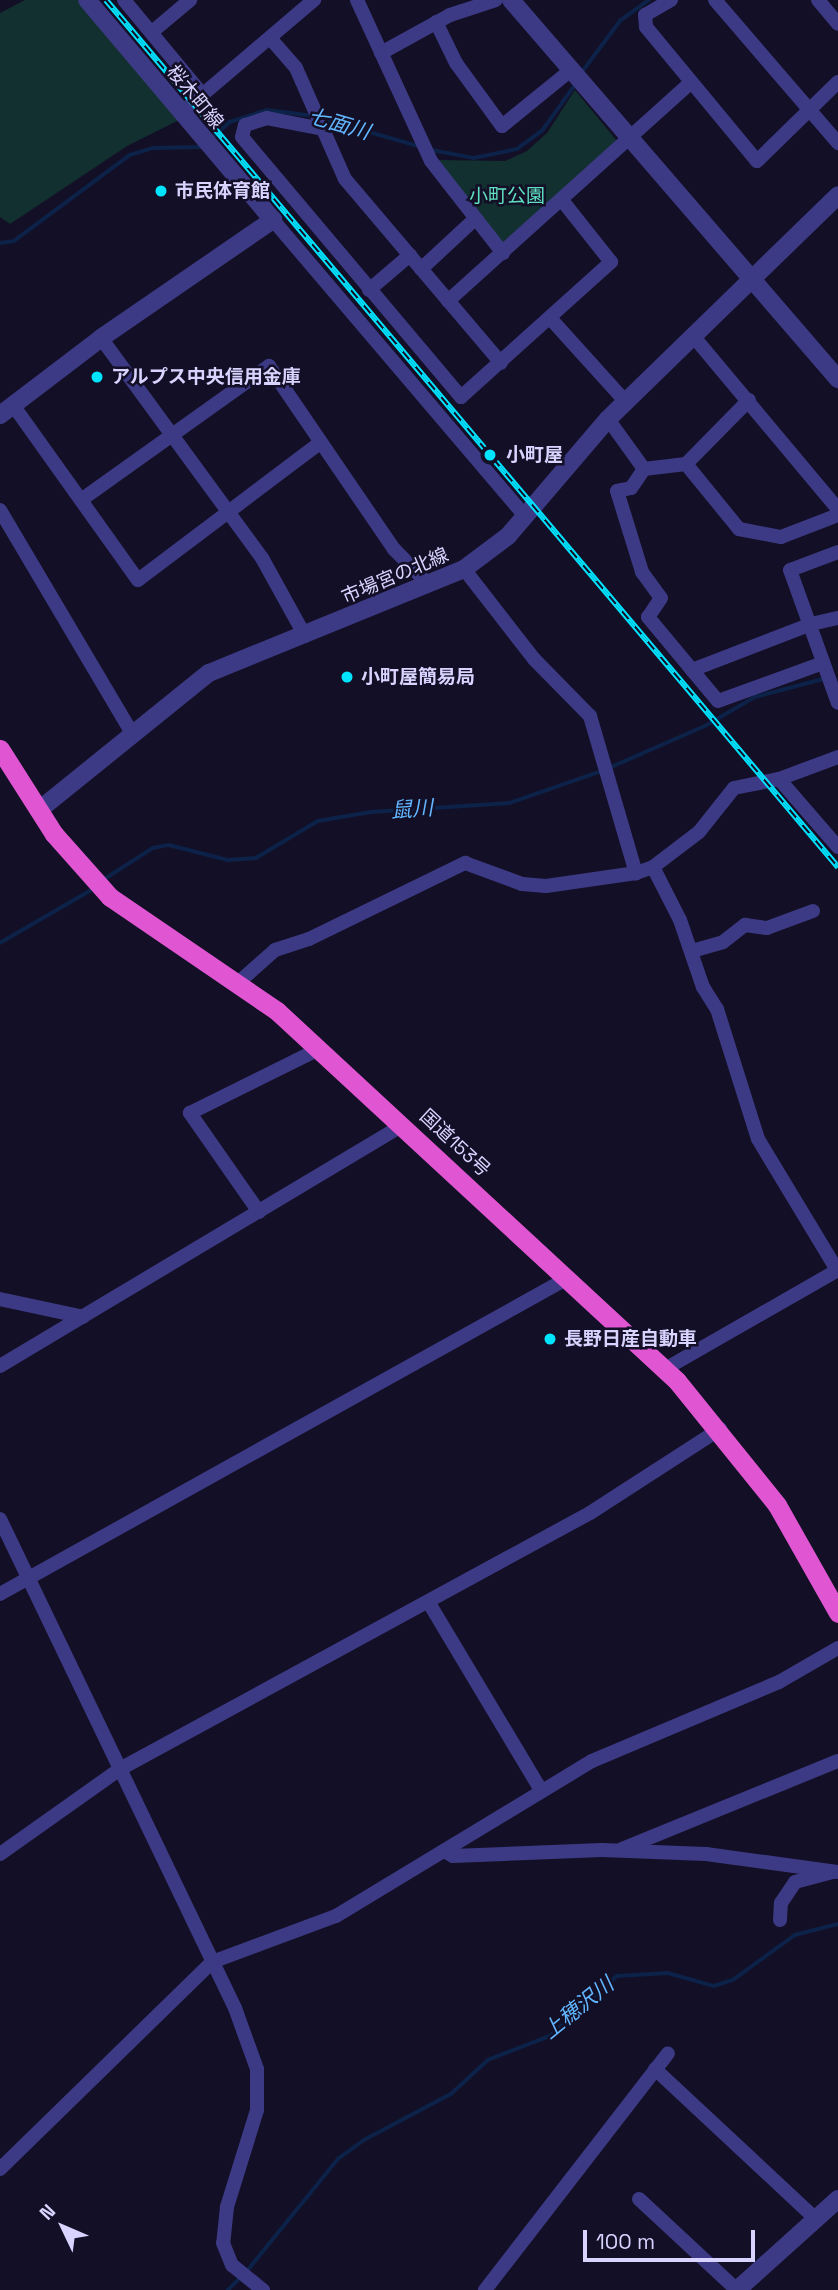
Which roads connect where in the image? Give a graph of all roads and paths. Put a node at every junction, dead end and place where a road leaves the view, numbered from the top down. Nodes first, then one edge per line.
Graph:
1 (87, 0) edge
2 (124, 0) edge
3 (190, 0) edge
4 (314, 0) edge
5 (357, 0) edge
6 (496, 0) edge
7 (511, 0) edge
8 (671, 0) edge
9 (715, 0) edge
10 (818, 0) edge
11 (436, 22) junction
12 (838, 24) edge
13 (152, 32) junction
14 (270, 38) junction
15 (381, 53) junction
16 (576, 76) junction
17 (691, 82) junction
18 (838, 82) edge
19 (203, 95) junction
20 (809, 110) junction
21 (181, 113) junction
22 (323, 127) junction
23 (629, 138) junction
24 (838, 143) edge
25 (838, 195) edge
26 (561, 200) junction
27 (475, 219) junction
28 (273, 220) junction
29 (503, 253) junction
30 (410, 255) junction
31 (421, 268) junction
32 (752, 281) junction
33 (369, 290) junction
34 (448, 301) junction
35 (550, 318) junction
36 (694, 337) junction
37 (101, 338) junction
38 (500, 363) junction
39 (838, 379) edge
40 (749, 400) junction
41 (626, 402) junction
42 (6, 410) edge
43 (608, 419) junction
44 (171, 436) junction
45 (321, 442) junction
46 (686, 464) junction
47 (644, 469) junction
48 (81, 500) junction
49 (838, 509) edge
50 (0, 510) edge
51 (228, 512) junction
52 (838, 515) edge
53 (525, 516) junction
54 (838, 552) edge
55 (464, 569) junction
56 (428, 584) junction
57 (838, 618) edge
58 (811, 624) junction
59 (305, 636) junction
60 (824, 665) junction
61 (692, 670) junction
62 (834, 682) edge
63 (838, 703) edge
64 (132, 733) junction
65 (0, 749) edge
66 (838, 757) edge
67 (779, 779) junction
68 (38, 810) junction
69 (838, 847) edge
70 (653, 867) junction
71 (636, 873) junction
72 (813, 911) dead end
73 (692, 951) junction
74 (239, 982) junction
75 (319, 1049) junction
76 (402, 1125) junction
77 (259, 1212) junction
78 (838, 1270) edge
79 (566, 1279) junction
80 (0, 1299) edge
81 (83, 1317) junction
82 (0, 1366) edge
83 (665, 1369) junction
84 (720, 1429) junction
85 (0, 1519) edge
86 (29, 1579) junction
87 (0, 1594) edge
88 (429, 1603) junction
89 (838, 1613) edge
90 (838, 1648) edge
91 (838, 1761) edge
92 (120, 1769) junction
93 (541, 1790) junction
94 (444, 1851) junction
95 (618, 1851) junction
96 (0, 1854) edge
97 (836, 1871) edge
98 (780, 1920) dead end
99 (212, 1962) junction
100 (668, 2053) dead end
101 (655, 2070) junction
102 (0, 2169) edge
103 (639, 2199) dead end
104 (838, 2199) edge
105 (816, 2219) junction
106 (263, 2290) edge
107 (485, 2290) edge
108 (737, 2290) edge

1 - 21 street, 桜木町線
2 - 13 street
3 - 13 street
4 - 14 street
5 - 15 street
6 - 11 street
7 - 16 street
8 - 17 street
9 - 20 street
10 - 12 street
11 - 15 street
11 - 16 street
13 - 19 street
14 - 19 street
14 - 22 street
15 - 27 street
16 - 23 street
17 - 20 street
17 - 23 street
18 - 20 street
19 - 21 street
20 - 24 street
21 - 28 street, 桜木町線
22 - 30 street
22 - 33 street
23 - 26 street
23 - 32 street
25 - 32 street, 市場宮の北線
26 - 29 street
26 - 35 street
27 - 29 street
27 - 31 street
28 - 37 street
28 - 53 street
29 - 34 street
30 - 31 street
30 - 33 street
31 - 34 street
32 - 36 street, 市場宮の北線
32 - 39 street
33 - 38 street
34 - 38 street
35 - 38 street
35 - 41 street
36 - 40 street
36 - 41 street, 市場宮の北線
37 - 42 street
37 - 44 street
40 - 46 street
40 - 49 street
41 - 43 street, 市場宮の北線
42 - 48 street
43 - 47 street
43 - 53 street, 市場宮の北線
44 - 45 street
44 - 48 street
44 - 51 street
45 - 51 street
45 - 56 street
46 - 47 street
46 - 52 street
47 - 61 street
48 - 51 street
50 - 64 street
51 - 59 street
53 - 55 street, 市場宮の北線
54 - 58 street
55 - 56 street, 市場宮の北線
55 - 71 street
56 - 59 street, 市場宮の北線
57 - 58 street
58 - 60 street
58 - 61 street
59 - 64 street, 市場宮の北線
60 - 61 street
60 - 62 street
62 - 63 street
64 - 68 street, 市場宮の北線
65 - 68 highway, 国道153号
66 - 67 street
67 - 69 street
67 - 70 street
68 - 74 highway, 国道153号
70 - 71 street
70 - 73 street
71 - 74 street
72 - 73 street
73 - 78 street
74 - 75 highway, 国道153号
75 - 76 highway, 国道153号
75 - 77 street
76 - 77 street
76 - 79 highway, 国道153号
77 - 81 street
78 - 83 street
79 - 83 highway, 国道153号
79 - 86 street
80 - 81 street
81 - 82 street
83 - 84 highway, 国道153号
84 - 88 street
84 - 89 highway, 国道153号
85 - 86 street
86 - 87 street
86 - 92 street
88 - 92 street
88 - 93 street
90 - 93 street
91 - 95 street
92 - 96 street
92 - 99 street
93 - 94 street
94 - 95 street
94 - 99 street
95 - 97 street
97 - 98 street
99 - 102 street
99 - 106 street
100 - 101 street
101 - 105 street
101 - 107 street
103 - 108 street
104 - 105 street
105 - 108 street

